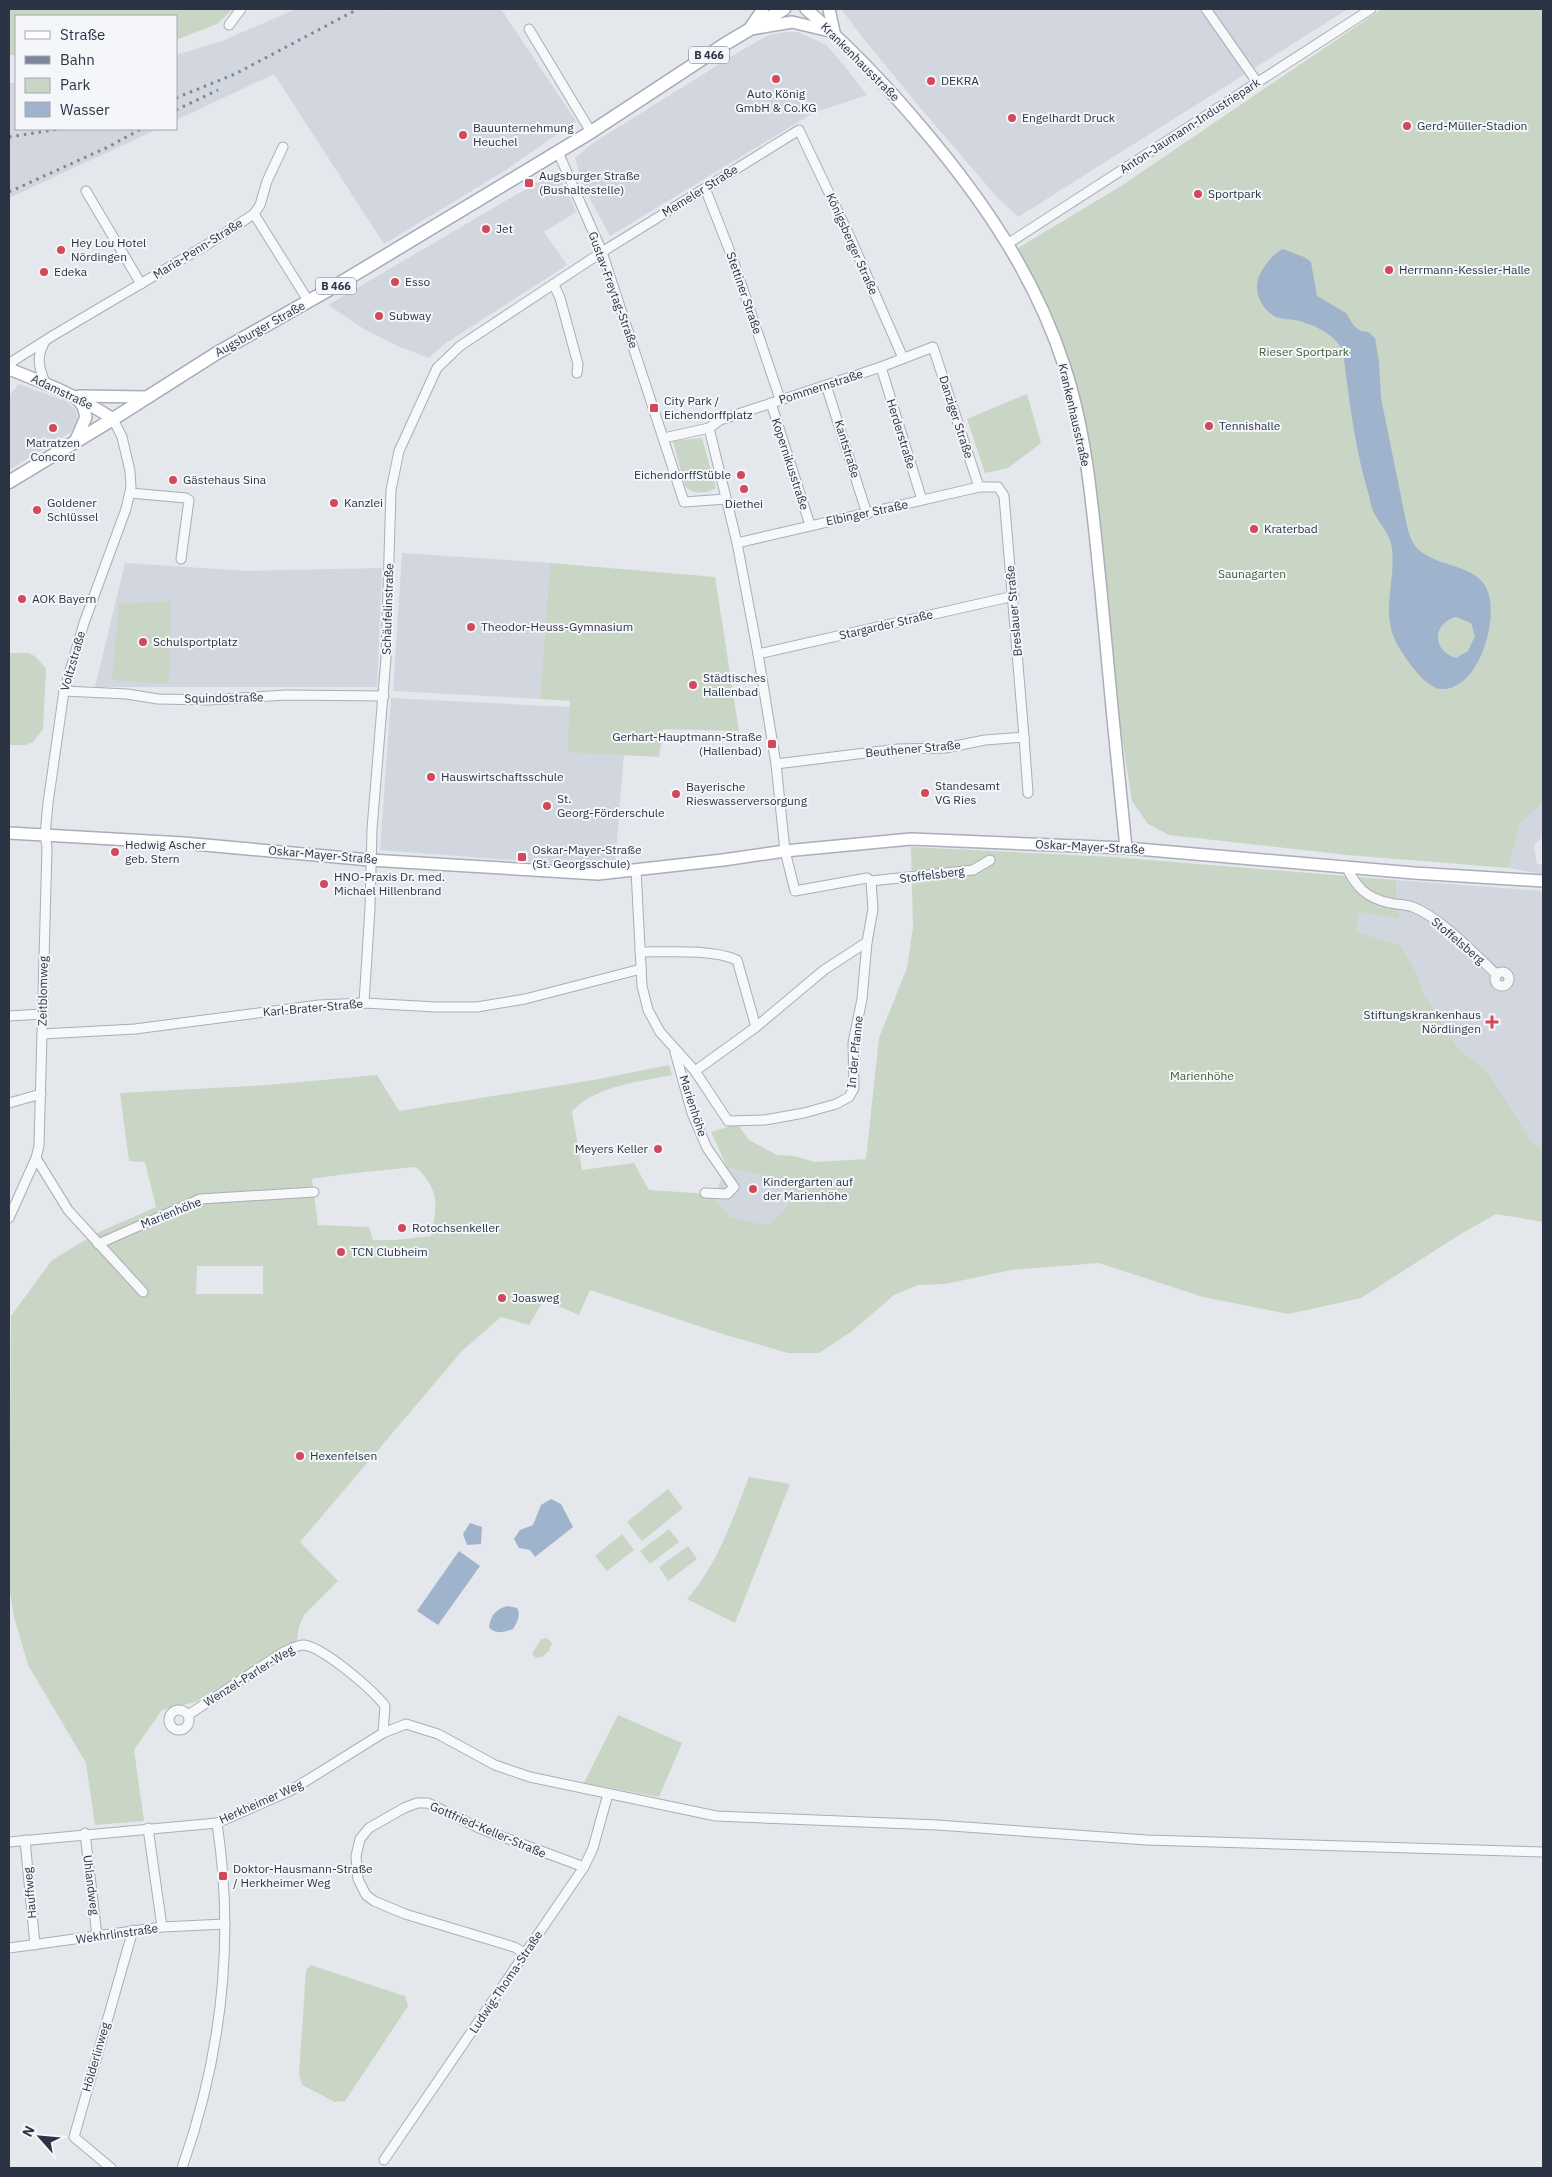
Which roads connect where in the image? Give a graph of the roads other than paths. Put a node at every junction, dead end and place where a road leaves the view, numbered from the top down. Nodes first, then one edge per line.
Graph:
1 (241, 9) edge
2 (763, 9) edge
3 (784, 9) edge
4 (806, 9) edge
5 (829, 9) edge
6 (1206, 9) edge
7 (1371, 9) edge
8 (229, 24) dead end
9 (528, 29) dead end
10 (750, 29) junction
11 (834, 32) junction
12 (1257, 82) junction
13 (799, 130) joint
14 (591, 132) junction
15 (283, 147) dead end
16 (558, 152) junction
17 (705, 188) junction
18 (86, 191) dead end
19 (254, 214) junction
20 (1009, 243) junction
21 (602, 252) junction
22 (141, 284) junction
23 (554, 285) junction
24 (309, 302) junction
25 (45, 340) junction
26 (933, 347) joint
27 (903, 358) junction
28 (881, 367) junction
29 (9, 368) edge
30 (576, 373) dead end
31 (45, 383) junction
32 (826, 385) junction
33 (75, 396) junction
34 (146, 397) junction
35 (780, 400) junction
36 (770, 403) junction
37 (113, 419) junction
38 (709, 428) junction
39 (663, 434) junction
40 (74, 442) junction
41 (9, 482) edge
42 (979, 487) junction
43 (998, 487) joint
44 (130, 493) junction
45 (726, 499) junction
46 (922, 500) junction
47 (867, 514) junction
48 (810, 525) junction
49 (737, 543) junction
50 (181, 559) dead end
51 (1014, 596) junction
52 (758, 654) junction
53 (64, 691) junction
54 (384, 696) junction
55 (1024, 737) junction
56 (776, 764) junction
57 (1028, 793) dead end
58 (9, 833) edge
59 (45, 835) junction
60 (1126, 848) junction
61 (786, 851) junction
62 (370, 860) junction
63 (990, 860) dead end
64 (1346, 866) junction
65 (636, 870) junction
66 (871, 881) junction
67 (1543, 881) edge
68 (867, 942) junction
69 (640, 952) junction
70 (641, 970) junction
71 (1497, 975) dead end
72 (364, 1003) junction
73 (43, 1014) junction
74 (9, 1016) edge
75 (756, 1027) junction
76 (42, 1034) junction
77 (674, 1047) junction
78 (695, 1071) junction
79 (41, 1094) junction
80 (9, 1103) edge
81 (36, 1158) junction
82 (314, 1192) dead end
83 (705, 1193) dead end
84 (9, 1218) edge
85 (98, 1244) junction
86 (144, 1292) dead end
87 (188, 1715) dead end
88 (383, 1732) junction
89 (608, 1794) junction
90 (217, 1823) junction
91 (148, 1828) junction
92 (85, 1833) junction
93 (25, 1840) junction
94 (9, 1842) edge
95 (1543, 1852) edge
96 (584, 1867) junction
97 (225, 1924) junction
98 (162, 1927) junction
99 (133, 1930) junction
100 (98, 1936) junction
101 (35, 1945) junction
102 (9, 1948) edge
103 (525, 1953) junction
104 (384, 2160) dead end
105 (111, 2168) edge
106 (182, 2168) edge

1 - 8 street
2 - 10 main road
3 - 10 main road, Augsburger Straße / B 466
4 - 11 main road, Krankenhausstraße
5 - 11 main road
6 - 12 street
7 - 12 street, Anton-Jaumann-Industriepark
9 - 14 street
10 - 11 main road
10 - 14 main road, Augsburger Straße / B 466
11 - 20 main road, Krankenhausstraße
12 - 20 street, Anton-Jaumann-Industriepark
13 - 17 street, Memeler Straße
13 - 27 street, Königsberger Straße
14 - 16 main road, Augsburger Straße / B 466
15 - 19 street, Maria-Penn-Straße
16 - 21 street, Gustav-Freytag-Straße
16 - 24 main road, Augsburger Straße / B 466
17 - 21 street, Memeler Straße
17 - 35 street, Stettiner Straße
18 - 22 street, Maria-Penn-Straße
19 - 22 street, Maria-Penn-Straße
19 - 24 street, Maria-Penn-Straße
20 - 60 main road, Krankenhausstraße
21 - 23 street, Schäufelinstraße
21 - 39 street, Gustav-Freytag-Straße
22 - 25 street, Maria-Penn-Straße
23 - 30 street
23 - 54 street, Schäufelinstraße
24 - 34 main road, Augsburger Straße / B 466
25 - 29 street, Maria-Penn-Straße
25 - 31 street
26 - 27 street, Pommernstraße
26 - 42 street, Danziger Straße
27 - 28 street, Pommernstraße
28 - 32 street, Pommernstraße
28 - 46 street, Herderstraße
29 - 31 main road, Adamstraße / B 466
31 - 33 main road, Adamstraße / B 466
32 - 35 street, Pommernstraße
32 - 47 street, Kantstraße
33 - 34 main road, B 466
33 - 37 main road, Adamstraße / B 466
33 - 40 main road
34 - 37 main road, Augsburger Straße / B 466
35 - 36 street, Pommernstraße
36 - 38 street, Pommernstraße
36 - 48 street, Kopernikusstraße
37 - 40 main road, Augsburger Straße
37 - 44 street, Voltzstraße
38 - 39 street, Pommernstraße
38 - 45 street
39 - 45 street, Gustav-Freytag-Straße
40 - 41 main road, Augsburger Straße
42 - 43 street, Elbinger Straße
42 - 46 street, Elbinger Straße
43 - 51 street, Breslauer Straße
44 - 50 street
44 - 53 street, Voltzstraße
45 - 49 street
46 - 47 street, Elbinger Straße
47 - 48 street, Elbinger Straße
48 - 49 street, Elbinger Straße
49 - 52 street
51 - 52 street, Stargarder Straße
51 - 55 street, Breslauer Straße
52 - 56 street
53 - 54 street, Squindostraße
53 - 59 street, Voltzstraße
54 - 62 street, Schäufelinstraße
55 - 56 street, Beuthener Straße
55 - 57 street
56 - 61 street
58 - 59 main road, Oskar-Mayer-Straße
59 - 62 main road, Oskar-Mayer-Straße
59 - 73 street, Zeitblomweg
60 - 61 main road, Oskar-Mayer-Straße
60 - 64 main road, Oskar-Mayer-Straße
61 - 65 main road, Oskar-Mayer-Straße
61 - 66 street
62 - 65 main road, Oskar-Mayer-Straße
62 - 72 street, Schäufelinstraße
63 - 66 street, Stoffelsberg
64 - 67 main road, Oskar-Mayer-Straße
64 - 71 street, Stoffelsberg
65 - 69 street, In der Pfanne
66 - 68 street, In der Pfanne
68 - 75 street
68 - 78 street, In der Pfanne
69 - 70 street, In der Pfanne
69 - 75 street
70 - 72 street, Karl-Brater-Straße
70 - 77 street, In der Pfanne
72 - 76 street, Karl-Brater-Straße
73 - 74 street
73 - 76 street, Zeitblomweg
75 - 78 street
76 - 79 street, Zeitblomweg
77 - 78 street, In der Pfanne
77 - 83 street, Marienhöhe
79 - 80 street
79 - 81 street, Zeitblomweg
81 - 84 street, Zeitblomweg
81 - 85 street
82 - 85 street, Marienhöhe
85 - 86 street
87 - 88 street, Wenzel-Parler-Weg
88 - 89 street, Herkheimer Weg
88 - 90 street, Herkheimer Weg
89 - 95 street, Herkheimer Weg
89 - 96 street, Ludwig-Thoma-Straße
90 - 91 street, Herkheimer Weg
90 - 97 street
91 - 92 street, Herkheimer Weg
91 - 98 street
92 - 93 street, Herkheimer Weg
92 - 100 street, Uhlandweg
93 - 94 street, Herkheimer Weg
93 - 101 street, Hauffweg
96 - 103 street, Ludwig-Thoma-Straße
96 - 103 street, Gottfried-Keller-Straße
97 - 98 street, Wekhrlinstraße
97 - 106 street
98 - 99 street, Wekhrlinstraße
99 - 100 street, Wekhrlinstraße
99 - 105 street, Hölderlinweg
100 - 101 street, Wekhrlinstraße
101 - 102 street, Wekhrlinstraße
103 - 104 street, Ludwig-Thoma-Straße

